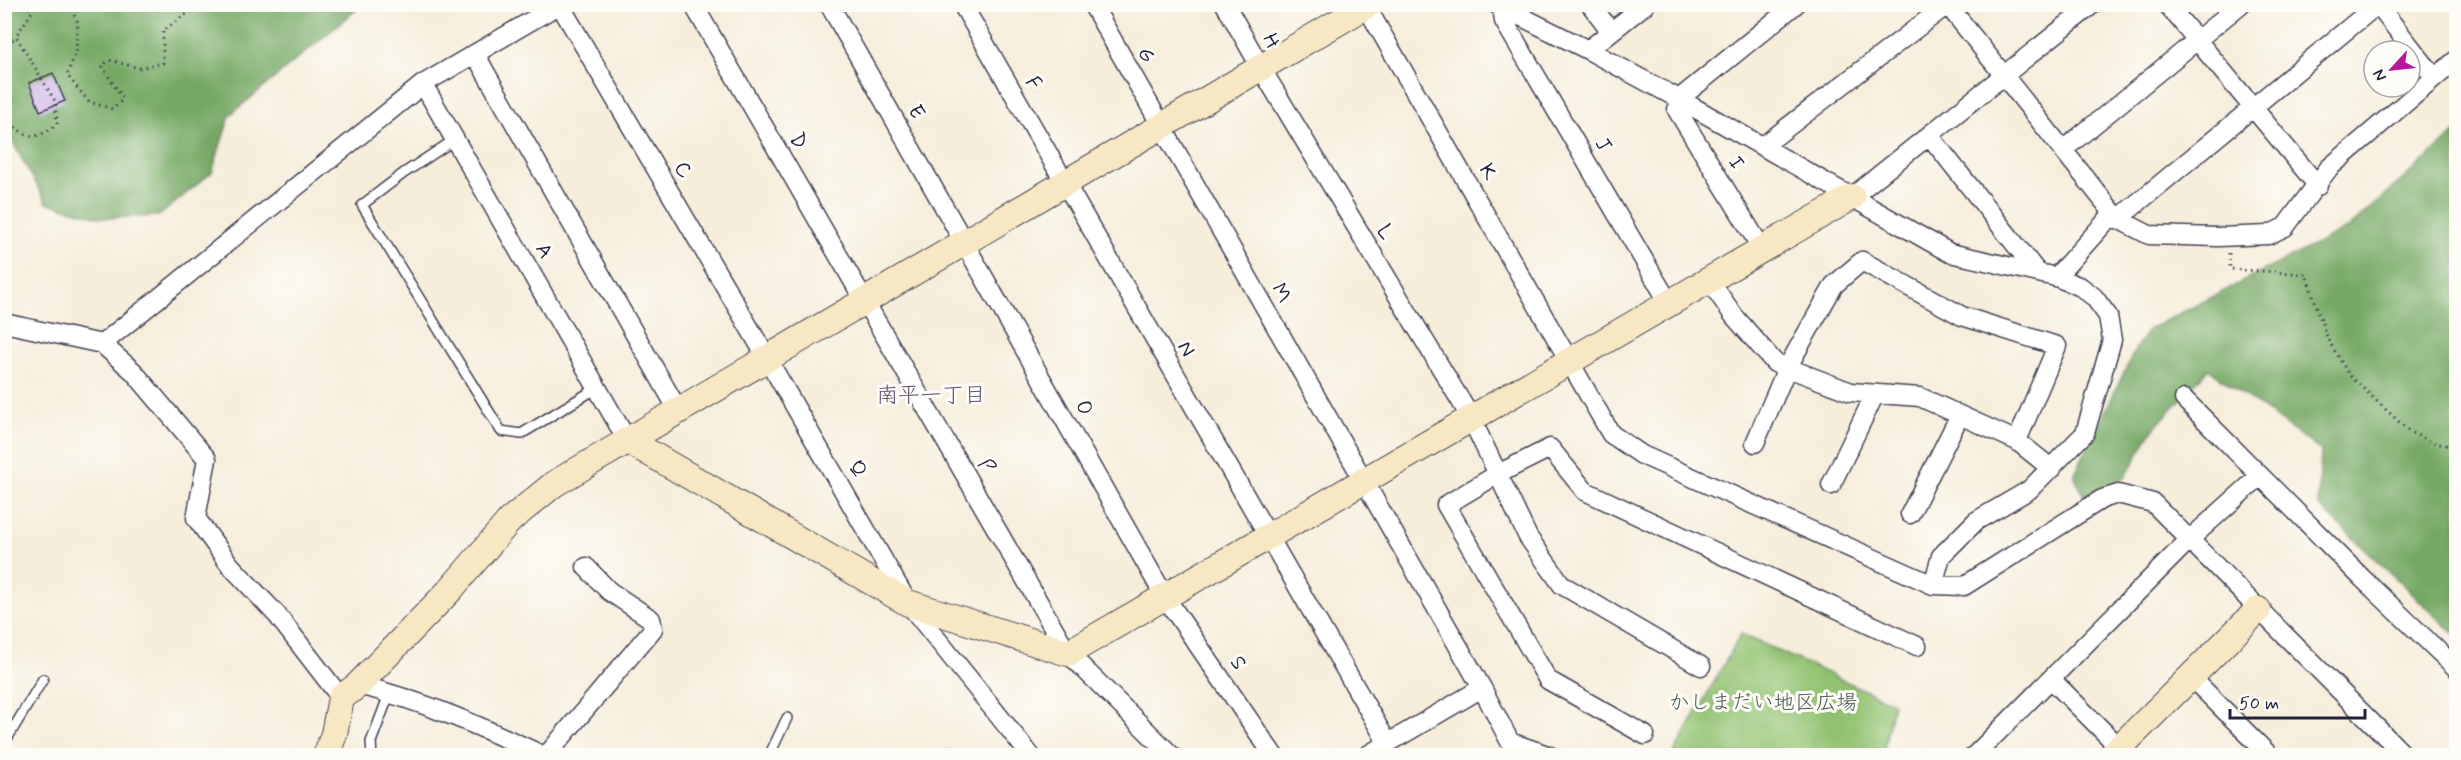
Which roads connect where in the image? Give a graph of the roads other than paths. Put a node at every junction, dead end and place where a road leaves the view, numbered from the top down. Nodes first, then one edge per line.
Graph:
1 (693, 4) edge
2 (829, 4) edge
3 (962, 4) edge
4 (1092, 4) edge
5 (1226, 4) edge
6 (1590, 4) edge
7 (1646, 4) edge
8 (1796, 4) edge
9 (2093, 4) edge
10 (2167, 4) edge
11 (2241, 4) edge
12 (560, 5) edge
13 (1367, 5) edge
14 (1947, 5) edge
15 (2377, 5) edge
16 (1499, 6) edge
17 (1610, 30) junction
18 (2197, 40) junction
19 (1588, 50) junction
20 (475, 54) junction
21 (2457, 60) edge
22 (1260, 68) junction
23 (2004, 76) junction
24 (2435, 78) junction
25 (423, 84) junction
26 (1679, 99) junction
27 (2253, 108) junction
28 (1160, 127) junction
29 (1929, 135) junction
30 (454, 140) junction
31 (1763, 146) junction
32 (2063, 150) junction
33 (1065, 183) junction
34 (2318, 186) junction
35 (1852, 197) junction
36 (2118, 219) junction
37 (964, 242) junction
38 (1762, 249) junction
39 (2037, 272) junction
40 (2056, 277) junction
41 (1709, 280) junction
42 (864, 301) junction
43 (1669, 303) junction
44 (4, 323) edge
45 (102, 344) junction
46 (767, 358) junction
47 (1570, 361) junction
48 (1787, 368) junction
49 (597, 387) junction
50 (1875, 394) junction
51 (2184, 399) dead end
52 (678, 410) junction
53 (1960, 415) junction
54 (1471, 418) junction
55 (627, 440) junction
56 (2017, 441) junction
57 (1755, 443) dead end
58 (2052, 469) junction
59 (1498, 474) junction
60 (2260, 476) junction
61 (1363, 482) junction
62 (1831, 485) dead end
63 (1910, 514) dead end
64 (1268, 536) junction
65 (2190, 539) junction
66 (586, 567) dead end
67 (1933, 585) junction
68 (1165, 597) junction
69 (908, 603) junction
70 (2258, 610) junction
71 (1917, 646) dead end
72 (1068, 653) junction
73 (1701, 666) dead end
74 (2457, 668) edge
75 (2190, 676) junction
76 (43, 679) dead end
77 (2051, 679) junction
78 (1482, 688) junction
79 (349, 692) junction
80 (390, 692) junction
81 (787, 718) dead end
82 (1645, 735) dead end
83 (1387, 742) junction
84 (4, 744) edge
85 (2119, 753) edge
86 (326, 756) edge
87 (372, 756) edge
88 (545, 756) edge
89 (769, 756) edge
90 (1031, 756) edge
91 (1172, 756) edge
92 (1274, 756) edge
93 (1366, 756) edge
94 (1550, 756) edge
95 (1974, 756) edge
96 (2270, 756) edge
97 (2405, 756) edge

1 - 42 street, D
2 - 37 street, E
3 - 33 street, F
4 - 28 street, G
5 - 22 street, H
6 - 17 street
7 - 17 street
8 - 26 street
9 - 23 street
10 - 18 street
11 - 18 street
12 - 20 street
12 - 46 street, C
13 - 22 street
13 - 47 street, K
14 - 23 street
14 - 31 street
15 - 24 street
15 - 27 street
16 - 19 street
16 - 43 street, J
17 - 19 street
18 - 27 street
18 - 32 street
19 - 26 street
20 - 25 street
20 - 52 street
21 - 24 street
22 - 28 street
22 - 54 street, L
23 - 29 street
23 - 32 street
24 - 34 street
25 - 30 street, A
25 - 45 street
26 - 31 street
26 - 38 street, I
27 - 34 street
27 - 36 street
28 - 33 street
28 - 61 street, M
29 - 35 street
29 - 39 street
30 - 49 street, A
30 - 49 lane
31 - 35 street
32 - 36 street
33 - 37 street
33 - 64 street, N
34 - 36 street
35 - 38 street
35 - 39 street
36 - 40 street
37 - 42 street
37 - 68 street, O
38 - 41 street
39 - 40 street
40 - 58 street
41 - 43 street
41 - 48 street
42 - 46 street
42 - 72 street, P
43 - 47 street
44 - 45 street
45 - 79 street
46 - 52 street
46 - 69 street, Q
47 - 54 street
47 - 67 street, K
48 - 50 street
48 - 56 street
48 - 57 street
49 - 55 street, A
50 - 53 street
50 - 62 street
51 - 60 street
52 - 55 street
53 - 56 street
53 - 63 street
54 - 59 street, L
54 - 61 street
55 - 69 street
55 - 79 street
56 - 58 street
58 - 67 street
59 - 71 street
59 - 73 street, L
59 - 82 street
60 - 65 street
60 - 74 street
61 - 64 street
61 - 78 street, M
64 - 68 street
64 - 83 street, N
65 - 67 street
65 - 70 street
65 - 77 street
66 - 88 street
68 - 72 street
68 - 92 street, S
69 - 72 street
69 - 90 street, Q
70 - 75 street
70 - 97 street
72 - 91 street, P
75 - 85 street
75 - 96 street
76 - 84 lane
77 - 85 street
77 - 95 street
78 - 83 street
78 - 94 street, M
79 - 80 street
79 - 86 street
80 - 87 lane
80 - 88 street
81 - 89 lane
83 - 93 street

